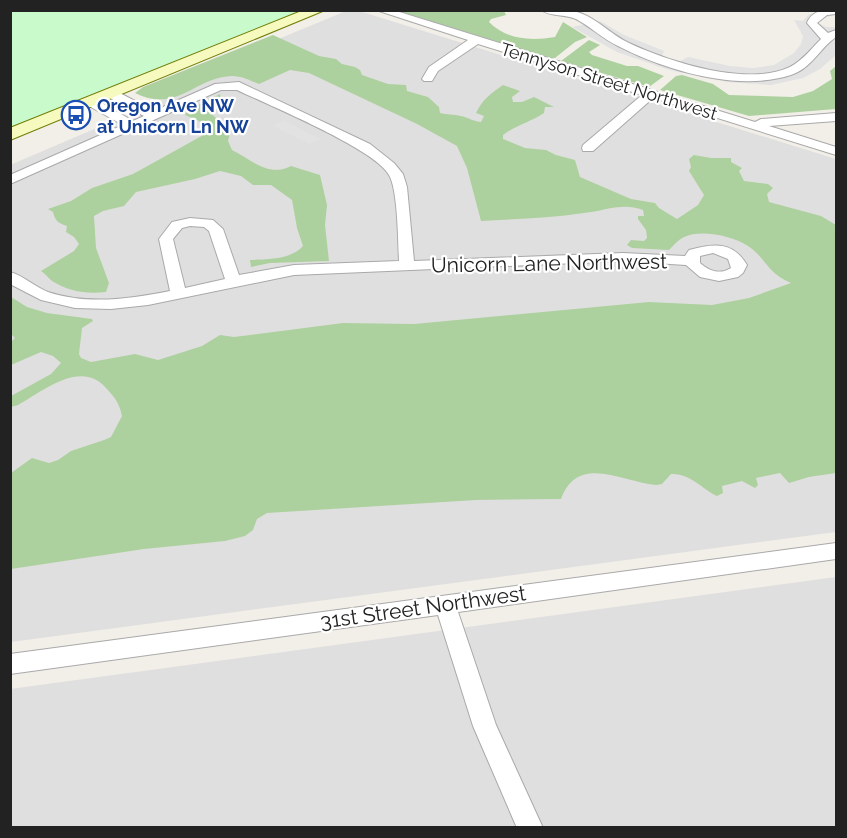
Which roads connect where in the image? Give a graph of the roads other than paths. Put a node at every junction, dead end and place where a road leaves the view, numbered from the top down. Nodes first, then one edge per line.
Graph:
1 (318, 10) edge
2 (381, 10) edge
3 (546, 10) edge
4 (837, 11) edge
5 (831, 35) edge
6 (476, 40) junction
7 (428, 79) dead end
8 (112, 94) junction
9 (651, 94) junction
10 (91, 102) junction
11 (153, 116) junction
12 (837, 117) edge
13 (750, 124) junction
14 (132, 125) junction
15 (10, 135) edge
16 (588, 148) dead end
17 (837, 151) edge
18 (10, 180) edge
19 (691, 261) dead end
20 (407, 265) junction
21 (10, 277) edge
22 (233, 281) junction
23 (178, 292) junction
24 (837, 551) edge
25 (445, 604) junction
26 (10, 664) edge
27 (530, 828) edge

1 - 8 street
2 - 6 street, Tennyson Street Northwest
3 - 5 street
4 - 5 street
6 - 7 street
6 - 9 street, Tennyson Street Northwest
8 - 10 street
8 - 11 street
9 - 13 street, Tennyson Street Northwest
9 - 16 street
10 - 14 street
10 - 15 street
11 - 14 street, Unicorn Lane Northwest
11 - 20 street, Unicorn Lane Northwest
12 - 13 street
13 - 17 street, Tennyson Street Northwest
14 - 18 street, Unicorn Lane Northwest
19 - 20 street, Unicorn Lane Northwest
20 - 22 street, Unicorn Lane Northwest
21 - 23 street, Unicorn Lane Northwest
22 - 23 street, Unicorn Lane Northwest
22 - 23 street
24 - 25 street, 31st Street Northwest
25 - 26 street, 31st Street Northwest
25 - 27 street

